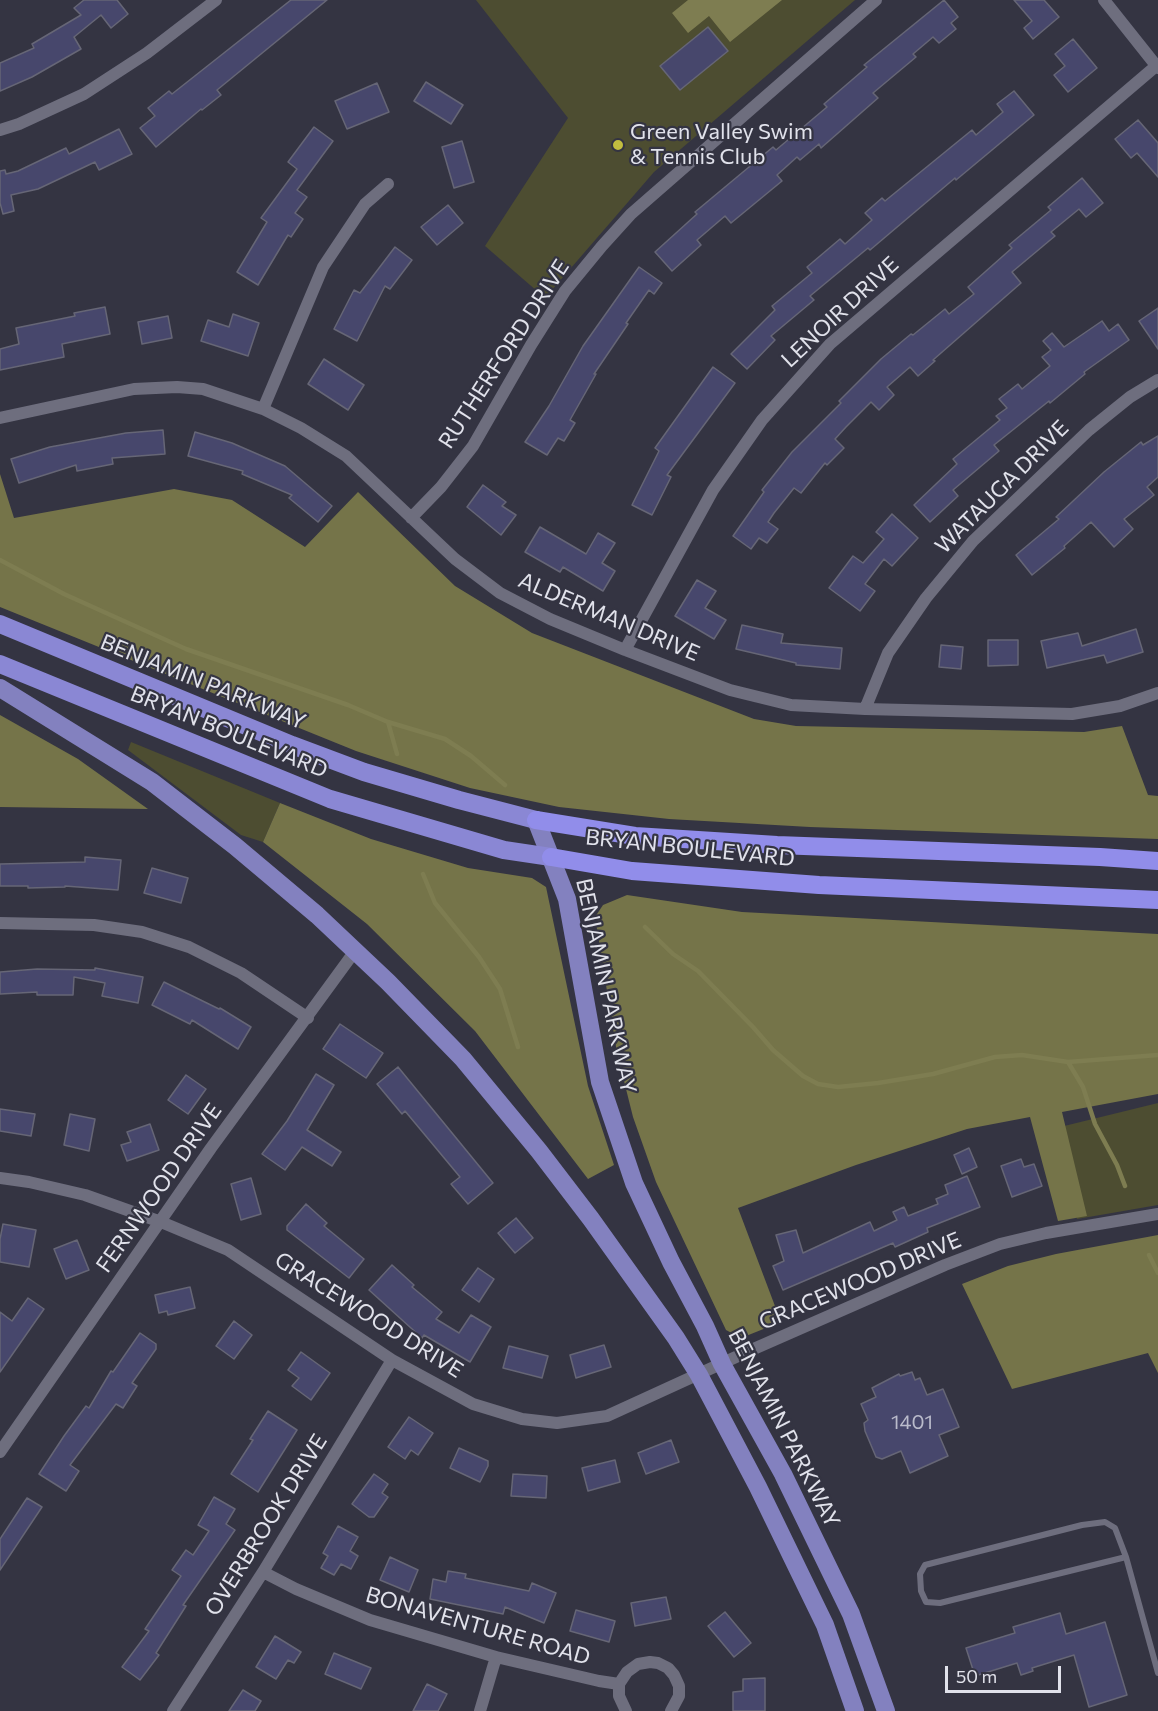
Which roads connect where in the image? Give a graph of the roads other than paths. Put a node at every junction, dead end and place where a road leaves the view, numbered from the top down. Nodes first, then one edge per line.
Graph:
1 (216, 0) edge
2 (876, 0) edge
3 (1104, 0) edge
4 (1157, 67) edge
5 (0, 130) edge
6 (388, 184) dead end
7 (1158, 380) edge
8 (263, 409) junction
9 (0, 418) edge
10 (411, 518) junction
11 (0, 624) edge
12 (626, 650) junction
13 (0, 664) edge
14 (0, 688) edge
15 (1158, 693) edge
16 (865, 709) junction
17 (536, 820) junction
18 (551, 857) junction
19 (1158, 861) edge
20 (1158, 900) edge
21 (0, 923) edge
22 (355, 951) junction
23 (308, 1017) junction
24 (0, 1178) edge
25 (1158, 1214) edge
26 (161, 1222) junction
27 (392, 1360) junction
28 (722, 1364) junction
29 (699, 1375) junction
30 (0, 1452) edge
31 (1126, 1557) junction
32 (263, 1572) junction
33 (496, 1657) junction
34 (1158, 1673) edge
35 (619, 1684) junction
36 (173, 1711) edge
37 (480, 1711) edge
38 (626, 1711) edge
39 (671, 1711) edge
40 (855, 1711) edge
41 (886, 1711) edge

1 - 5 street
2 - 10 street, RUTHERFORD DRIVE
3 - 4 street
4 - 12 street, LENOIR DRIVE
6 - 8 street
7 - 16 street, WATAUGA DRIVE
8 - 9 street, ALDERMAN DRIVE
8 - 10 street, ALDERMAN DRIVE
10 - 12 street, ALDERMAN DRIVE
11 - 17 highway, BENJAMIN PARKWAY
12 - 16 street, ALDERMAN DRIVE
13 - 18 highway, BRYAN BOULEVARD
14 - 22 main road
15 - 16 street, ALDERMAN DRIVE
17 - 18 main road, BENJAMIN PARKWAY
17 - 19 highway, BRYAN BOULEVARD
18 - 20 highway, BRYAN BOULEVARD
18 - 28 main road, BENJAMIN PARKWAY
21 - 23 street
22 - 23 street, FERNWOOD DRIVE
22 - 29 main road
23 - 26 street, FERNWOOD DRIVE
24 - 26 street, GRACEWOOD DRIVE
25 - 28 street, GRACEWOOD DRIVE
26 - 27 street, GRACEWOOD DRIVE
26 - 30 street, FERNWOOD DRIVE
27 - 29 street, GRACEWOOD DRIVE
27 - 32 street, OVERBROOK DRIVE
28 - 29 street, GRACEWOOD DRIVE
28 - 41 main road, BENJAMIN PARKWAY
29 - 40 main road
31 - 31 lane
31 - 34 lane
32 - 33 street, BONAVENTURE ROAD
32 - 36 street, OVERBROOK DRIVE
33 - 35 street, BONAVENTURE ROAD
33 - 37 street
35 - 38 street
35 - 39 street

